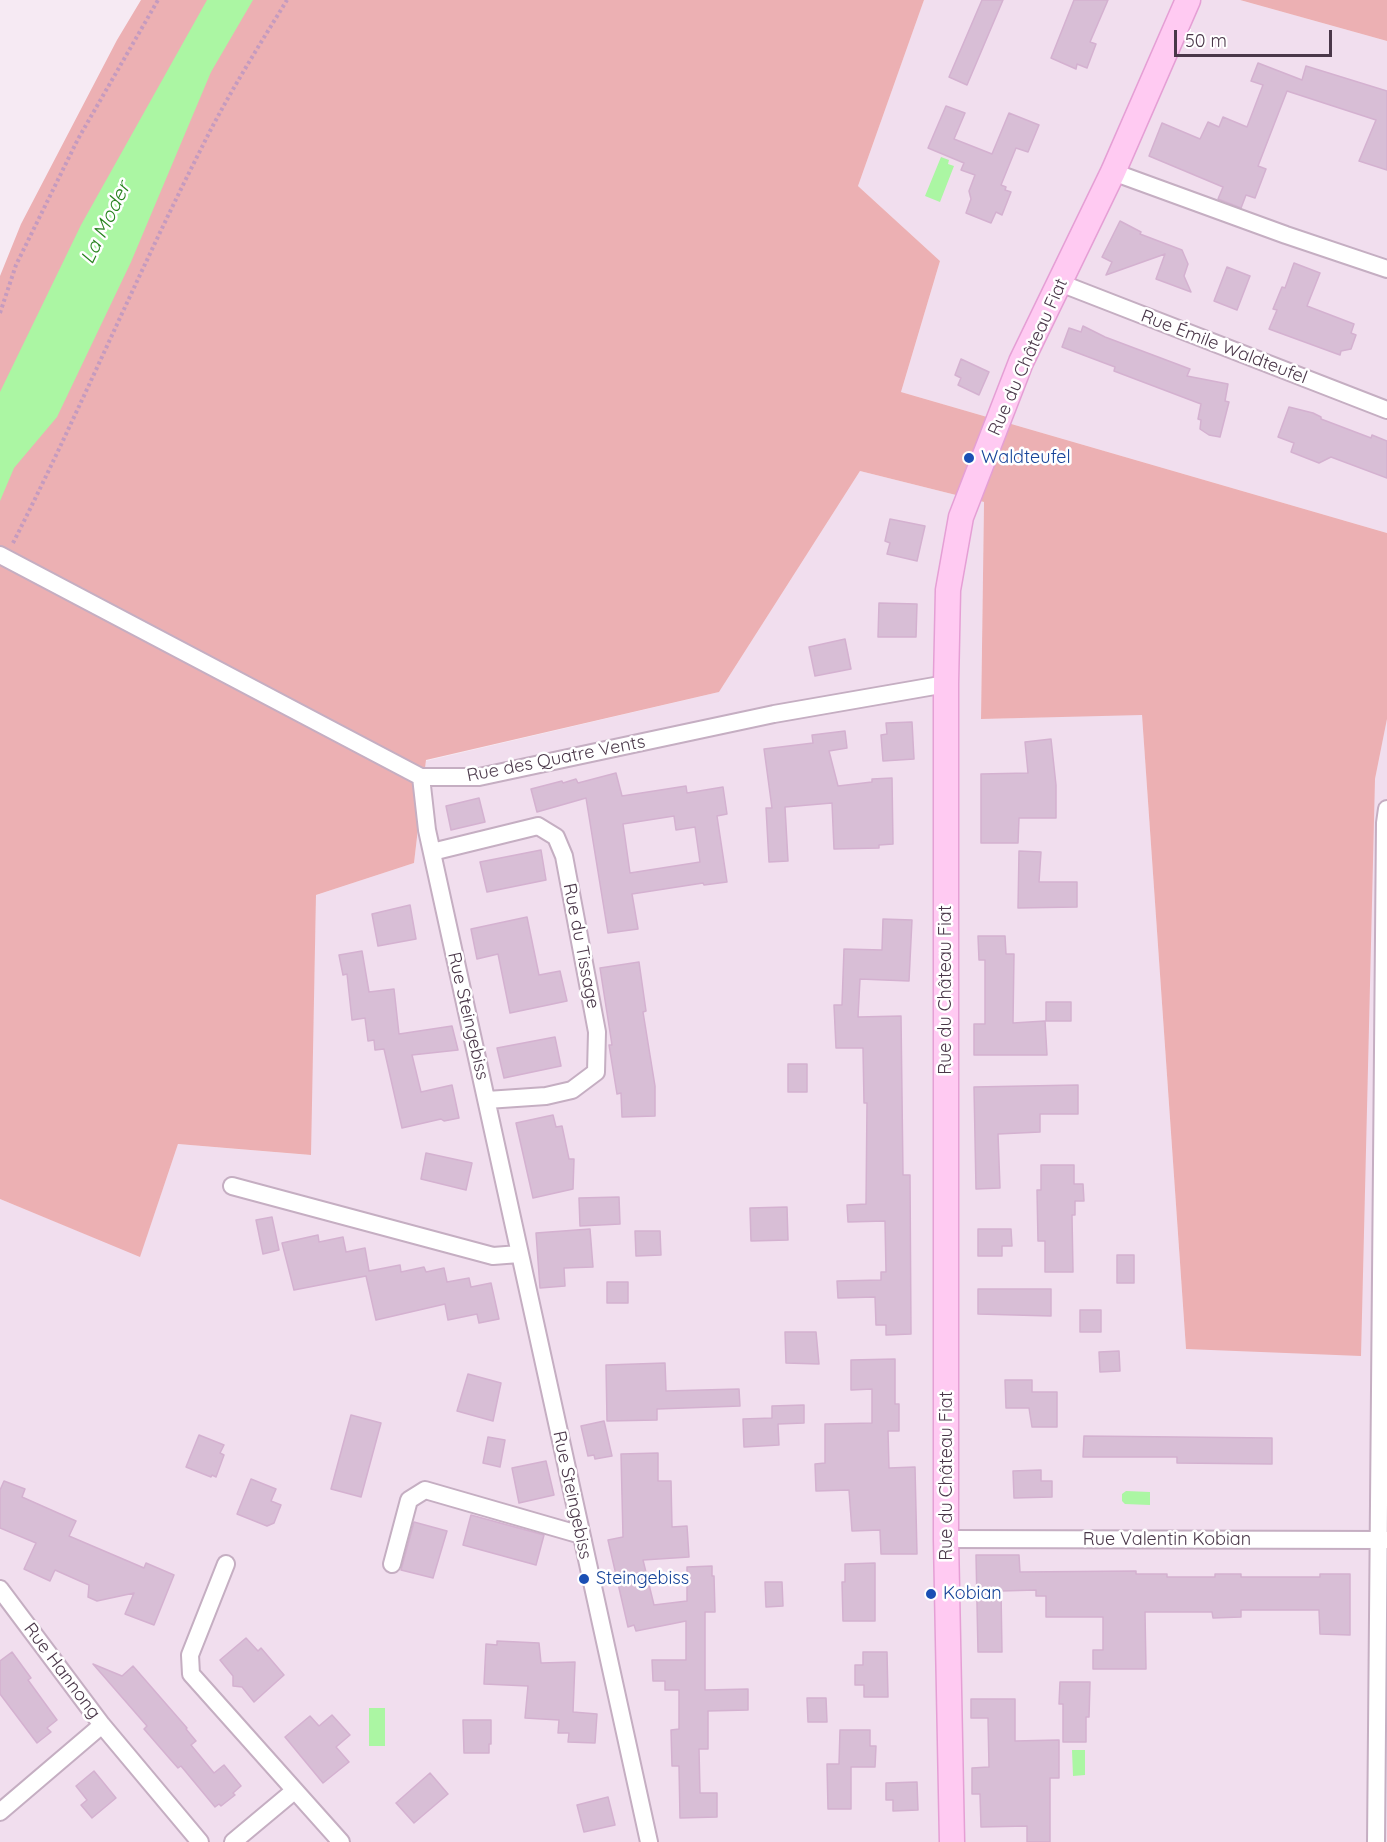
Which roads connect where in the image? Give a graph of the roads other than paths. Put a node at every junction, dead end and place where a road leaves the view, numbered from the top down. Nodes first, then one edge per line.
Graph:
1 (1188, 0) edge
2 (1113, 172) junction
3 (1387, 268) edge
4 (1060, 283) junction
5 (1387, 410) edge
6 (3, 556) edge
7 (946, 684) junction
8 (421, 777) junction
9 (1387, 809) edge
10 (432, 852) junction
11 (487, 1100) junction
12 (232, 1186) dead end
13 (519, 1254) junction
14 (581, 1535) junction
15 (946, 1539) junction
16 (1383, 1541) edge
17 (226, 1564) dead end
18 (392, 1564) dead end
19 (0, 1589) edge
20 (102, 1725) junction
21 (294, 1791) junction
22 (0, 1812) edge
23 (200, 1842) edge
24 (233, 1842) edge
25 (340, 1842) edge
26 (649, 1842) edge
27 (952, 1842) edge
28 (1376, 1842) edge

1 - 2 street, Rue du Château Fiat
2 - 3 street
2 - 4 street, Rue du Château Fiat
4 - 5 street, Rue Émile Waldteufel
4 - 7 street, Rue du Château Fiat
6 - 8 street, Rue des Quatre Vents
7 - 8 street, Rue des Quatre Vents
7 - 15 street, Rue du Château Fiat
8 - 10 street, Rue Steingebiss
9 - 16 street
10 - 11 street, Rue Steingebiss
10 - 11 street, Rue du Tissage
11 - 13 street, Rue Steingebiss
12 - 13 street
13 - 14 street, Rue Steingebiss
14 - 18 street
14 - 26 street, Rue Steingebiss
15 - 16 street, Rue Valentin Kobian
15 - 27 street, Rue du Château Fiat
16 - 28 street
17 - 21 street
19 - 20 street, Rue Hannong
20 - 22 street, Rue Hannong
20 - 23 street, Rue Hannong
21 - 24 street
21 - 25 street

